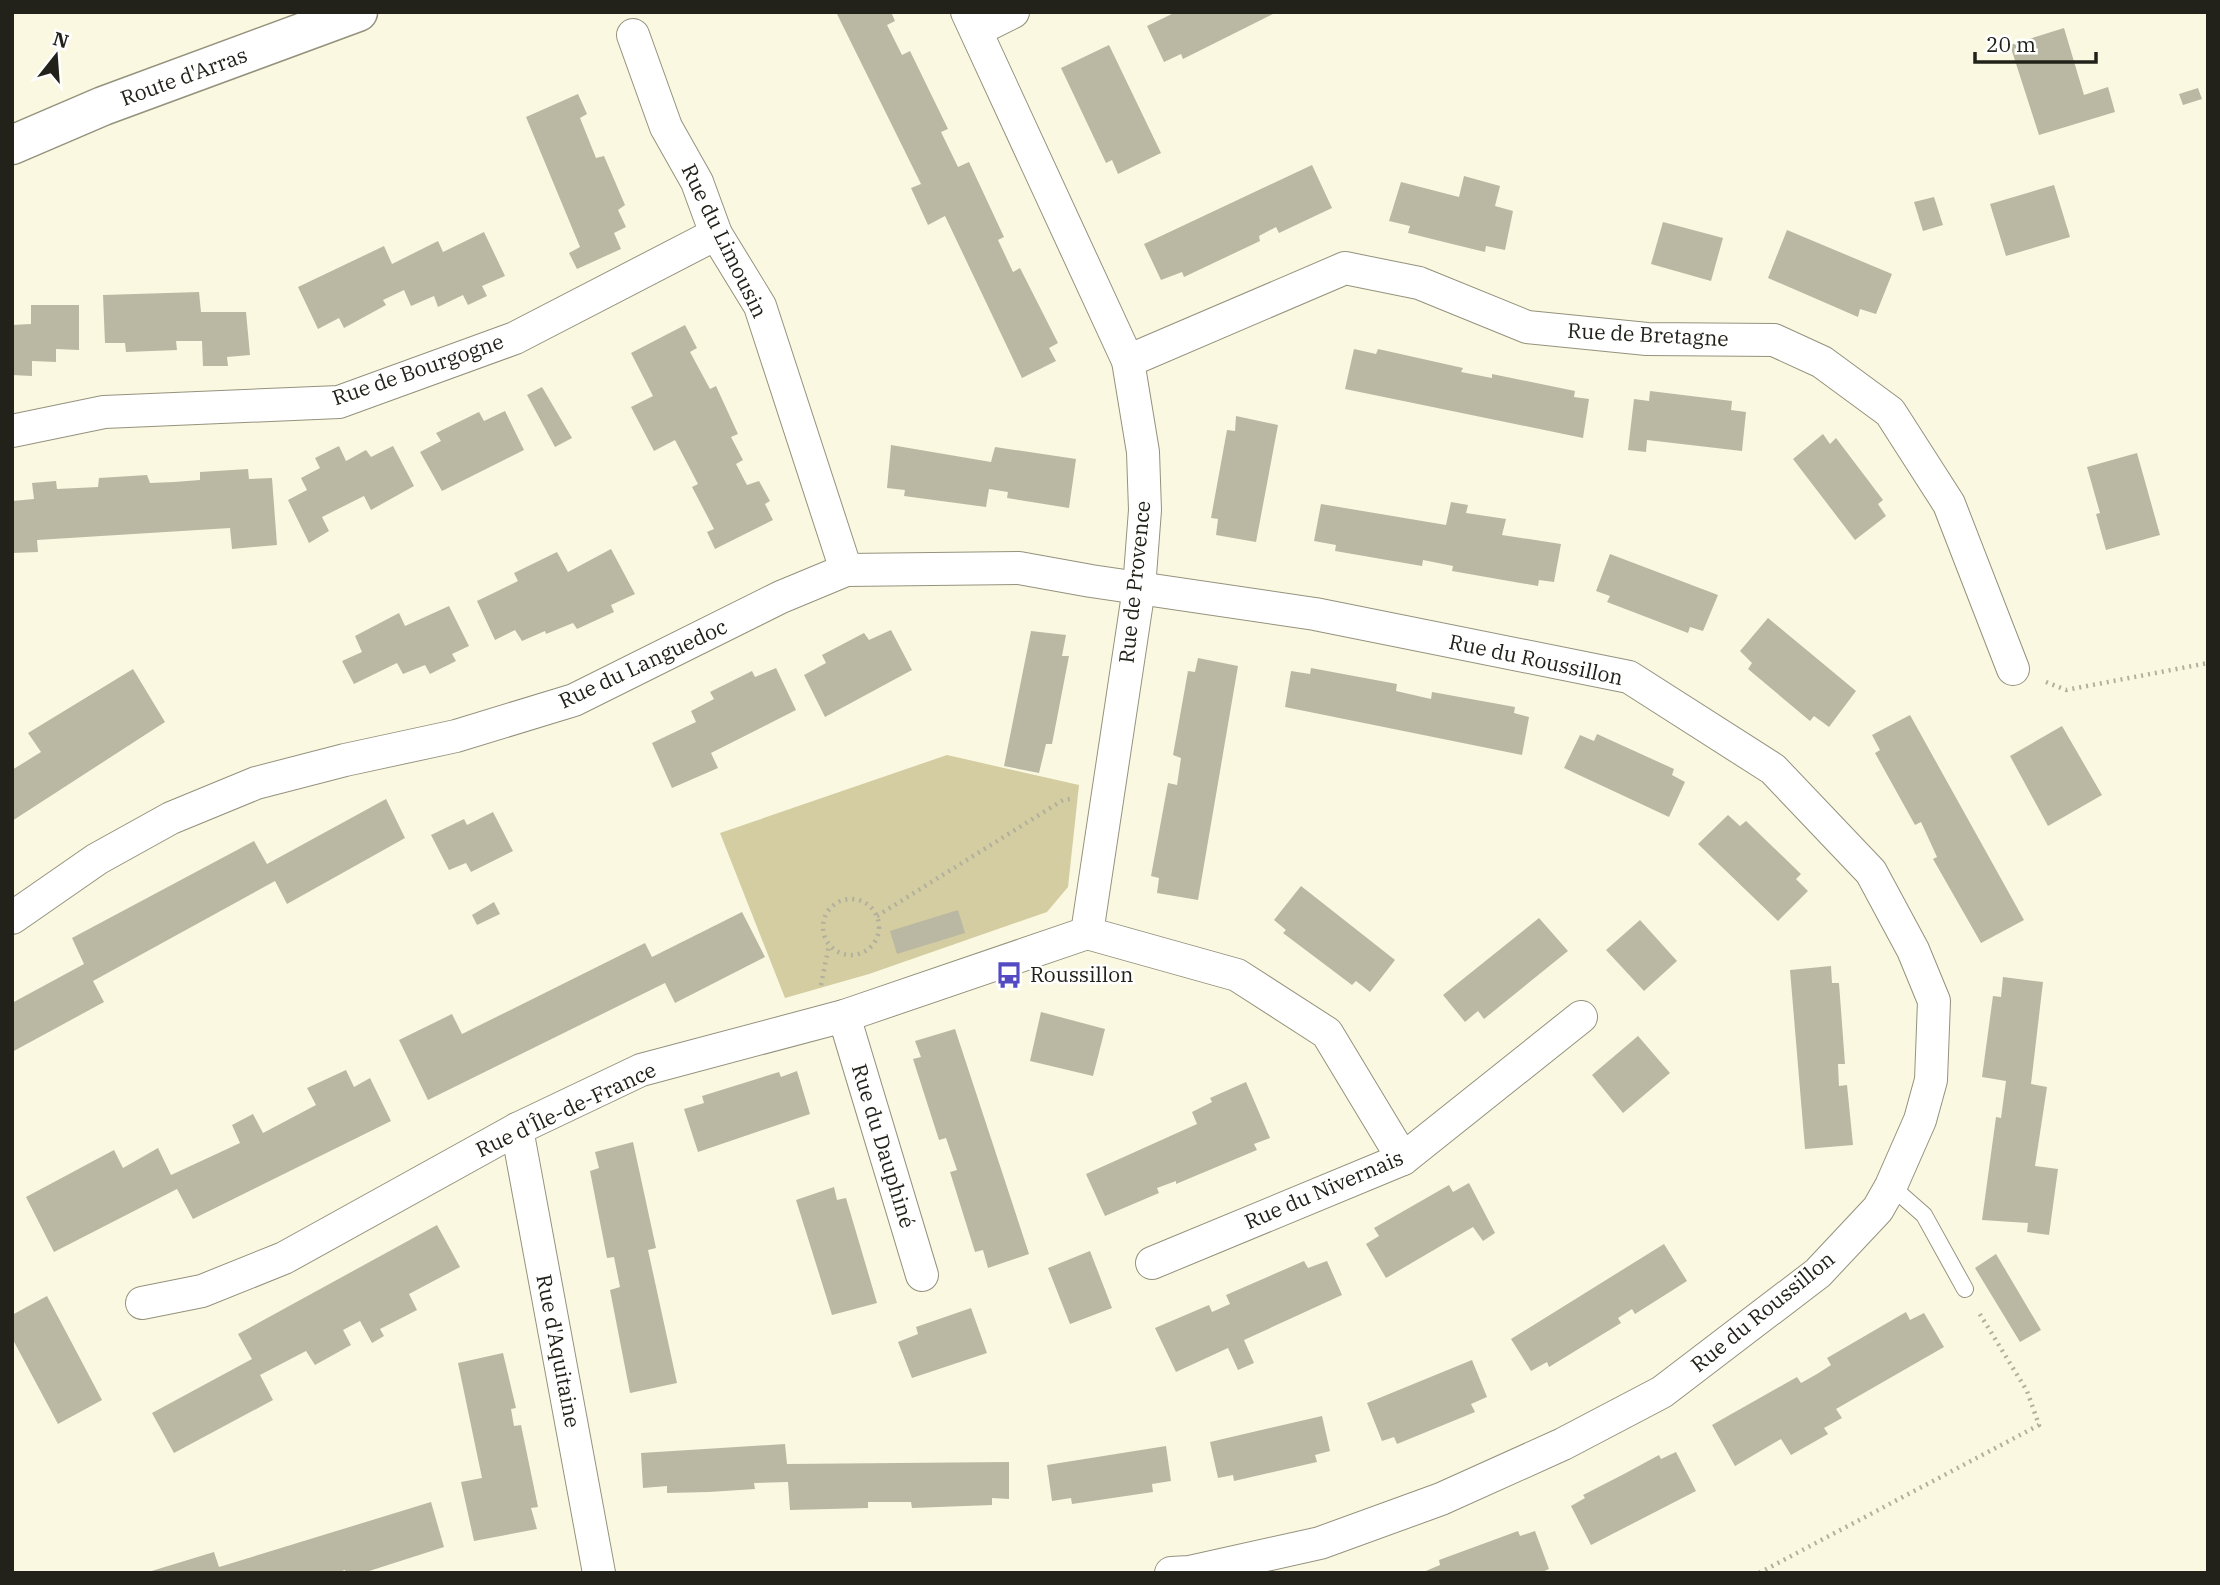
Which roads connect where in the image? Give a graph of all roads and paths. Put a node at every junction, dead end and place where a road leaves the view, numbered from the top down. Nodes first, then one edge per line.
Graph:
1 (358, 12) edge
2 (1013, 12) edge
3 (972, 21) edge
4 (633, 35) dead end
5 (12, 145) edge
6 (716, 234) junction
7 (1128, 361) junction
8 (12, 431) edge
9 (846, 570) junction
10 (1139, 588) junction
11 (2208, 663) edge
12 (2013, 669) joint
13 (1108, 792) junction
14 (877, 916) junction
15 (12, 918) edge
16 (1087, 933) junction
17 (844, 1016) junction
18 (1581, 1017) dead end
19 (517, 1129) junction
20 (1403, 1159) junction
21 (1891, 1186) junction
22 (1152, 1263) dead end
23 (922, 1275) dead end
24 (1965, 1289) joint
25 (142, 1303) dead end
26 (598, 1573) edge
27 (1171, 1573) edge
28 (1759, 1573) edge

1 - 5 main road, Route d'Arras
2 - 3 street
3 - 7 street, Rue de Provence
4 - 6 street, Rue du Limousin
6 - 8 street, Rue de Bourgogne
6 - 9 street, Rue du Limousin
7 - 10 street, Rue de Provence
7 - 12 street, Rue de Bretagne
9 - 10 street, Rue du Languedoc
9 - 15 street, Rue du Languedoc
10 - 13 street, Rue de Provence
10 - 21 street, Rue du Roussillon
11 - 12 path
13 - 14 path
13 - 16 street, Rue de Provence
14 - 14 path
16 - 17 street, Rue d'Île-de-France
16 - 20 street
17 - 19 street, Rue d'Île-de-France
17 - 23 street, Rue du Dauphiné
18 - 20 street, Rue du Nivernais
19 - 25 street, Rue d'Île-de-France
19 - 26 street, Rue d'Aquitaine
20 - 22 street, Rue du Nivernais
21 - 24 lane
21 - 27 street, Rue du Roussillon
24 - 28 path

